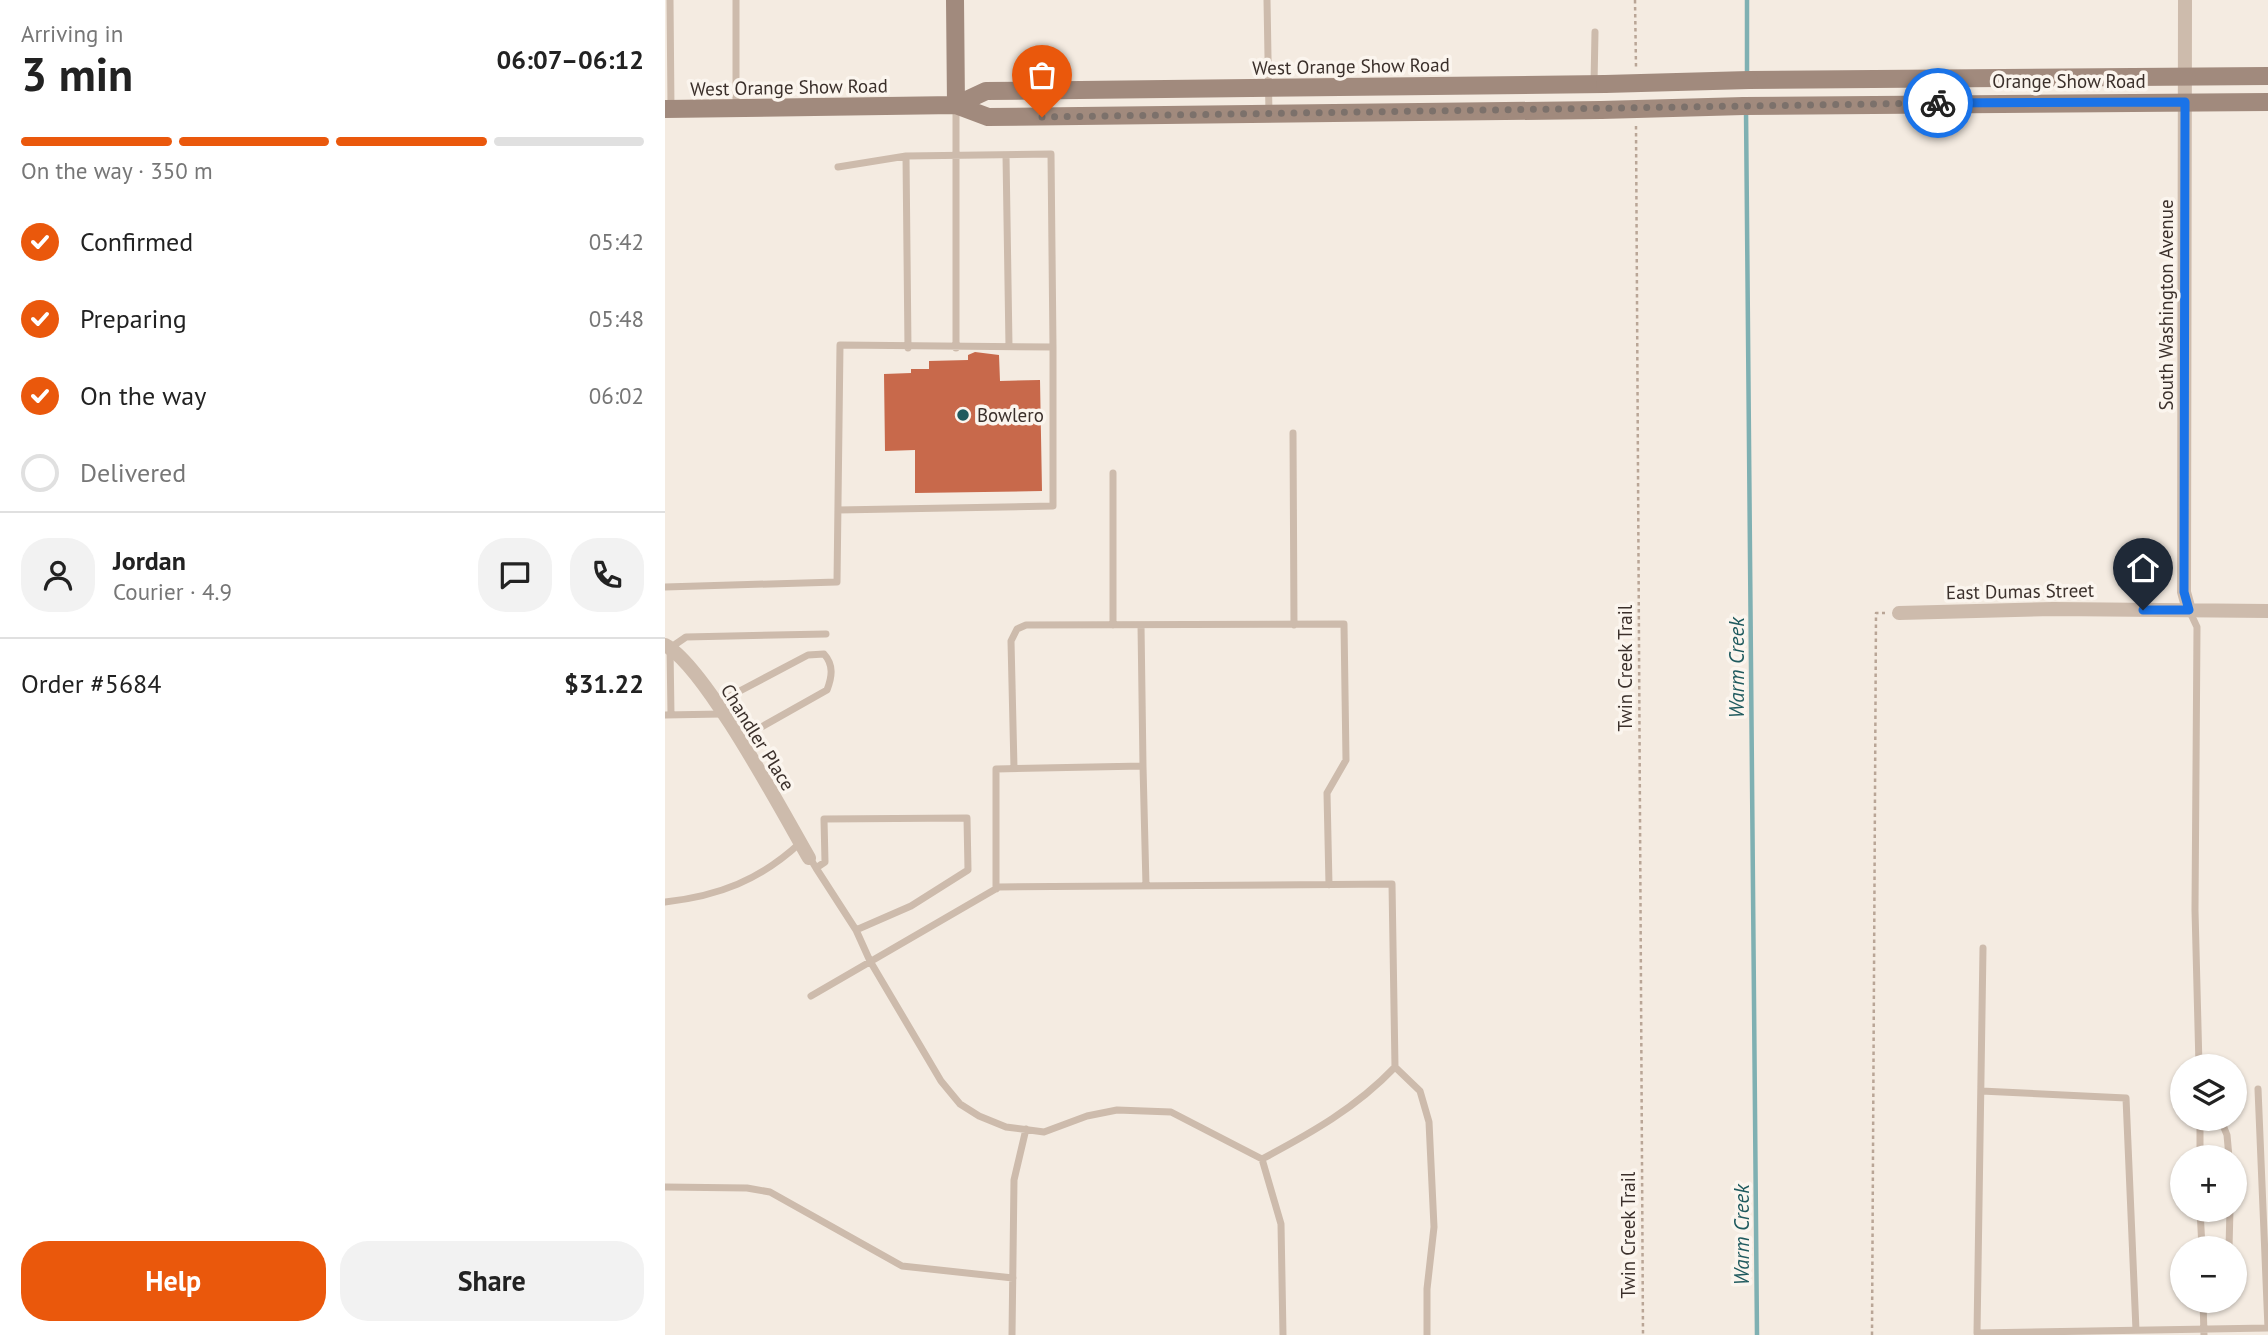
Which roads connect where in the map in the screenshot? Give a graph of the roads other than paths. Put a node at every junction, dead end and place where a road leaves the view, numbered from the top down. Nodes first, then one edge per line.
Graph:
1 (670, 0) edge
2 (736, 0) edge
3 (955, 0) edge
4 (1267, 0) edge
5 (2185, 0) edge
6 (1595, 32) dead end
7 (2186, 76) junction
8 (2268, 76) edge
9 (1749, 80) joint
10 (1600, 84) junction
11 (1268, 88) junction
12 (2185, 102) junction
13 (2268, 102) edge
14 (956, 105) junction
15 (1745, 106) joint
16 (736, 108) junction
17 (668, 109) edge
18 (1269, 114) junction
19 (956, 155) junction
20 (1006, 155) junction
21 (906, 156) junction
22 (838, 167) dead end
23 (1009, 346) junction
24 (1053, 346) junction
25 (908, 348) junction
26 (956, 348) junction
27 (1293, 433) dead end
28 (1113, 473) dead end
29 (838, 510) junction
30 (665, 587) edge
31 (2189, 610) junction
32 (2268, 611) edge
33 (1899, 613) road end
34 (1113, 625) junction
35 (1141, 625) junction
36 (1294, 625) junction
37 (826, 634) dead end
38 (667, 646) edge
39 (719, 709) junction
40 (668, 715) edge
41 (739, 739) junction
42 (1143, 766) junction
43 (1014, 768) junction
44 (800, 843) junction
45 (813, 863) junction
46 (1329, 885) junction
47 (1146, 886) junction
48 (996, 889) junction
49 (665, 902) edge
50 (856, 930) junction
51 (1983, 948) dead end
52 (870, 961) junction
53 (811, 996) dead end
54 (2199, 1054) edge
55 (1395, 1067) junction
56 (2258, 1089) dead end
57 (1981, 1091) junction
58 (1025, 1129) junction
59 (1262, 1159) junction
60 (665, 1186) edge
61 (1013, 1278) junction
62 (2203, 1313) edge
63 (2268, 1328) edge
64 (2136, 1330) junction
65 (2204, 1332) edge
66 (1013, 1335) edge
67 (1283, 1335) edge
68 (1427, 1335) edge

1 - 17 lane
2 - 16 lane
3 - 14 main road
4 - 11 lane
5 - 7 street, South Washington Avenue
6 - 10 lane
7 - 8 main road, Orange Show Road
7 - 9 main road, Orange Show Road
7 - 12 street, South Washington Avenue
9 - 10 main road, West Orange Show Road, bridge
10 - 11 main road, West Orange Show Road
11 - 14 main road, West Orange Show Road
11 - 18 lane
12 - 13 main road, Orange Show Road
12 - 15 main road, Orange Show Road
12 - 31 street, South Washington Avenue
14 - 16 main road, West Orange Show Road
14 - 18 main road, West Orange Show Road
14 - 19 lane
15 - 18 main road, West Orange Show Road, bridge
16 - 17 main road, West Orange Show Road
19 - 20 lane
19 - 21 lane
19 - 26 lane
20 - 23 lane
20 - 24 lane
21 - 22 lane
21 - 25 lane
23 - 24 lane
23 - 26 lane
24 - 29 lane
25 - 26 lane
25 - 29 lane
27 - 36 lane
28 - 34 lane
29 - 30 lane
31 - 32 street, East Dumas Street
31 - 33 street, East Dumas Street
31 - 54 lane
34 - 35 lane
34 - 43 lane
35 - 36 lane
35 - 42 lane
36 - 46 lane
37 - 38 lane
38 - 39 street, Chandler Place
38 - 40 lane
39 - 40 lane
39 - 41 street, Chandler Place
39 - 41 lane
41 - 44 street, Chandler Place
42 - 43 lane
42 - 47 lane
43 - 48 lane
44 - 45 street, Chandler Place
44 - 49 lane
45 - 50 lane
45 - 50 lane
46 - 47 lane
46 - 55 lane
47 - 48 lane
48 - 52 lane
50 - 52 lane
51 - 57 lane
52 - 53 lane
52 - 58 lane
55 - 59 lane
55 - 68 lane
56 - 63 lane
57 - 64 lane
57 - 64 lane
58 - 59 lane
58 - 61 lane
59 - 67 lane
60 - 61 lane
61 - 66 lane
62 - 65 lane
63 - 65 lane
64 - 65 lane

